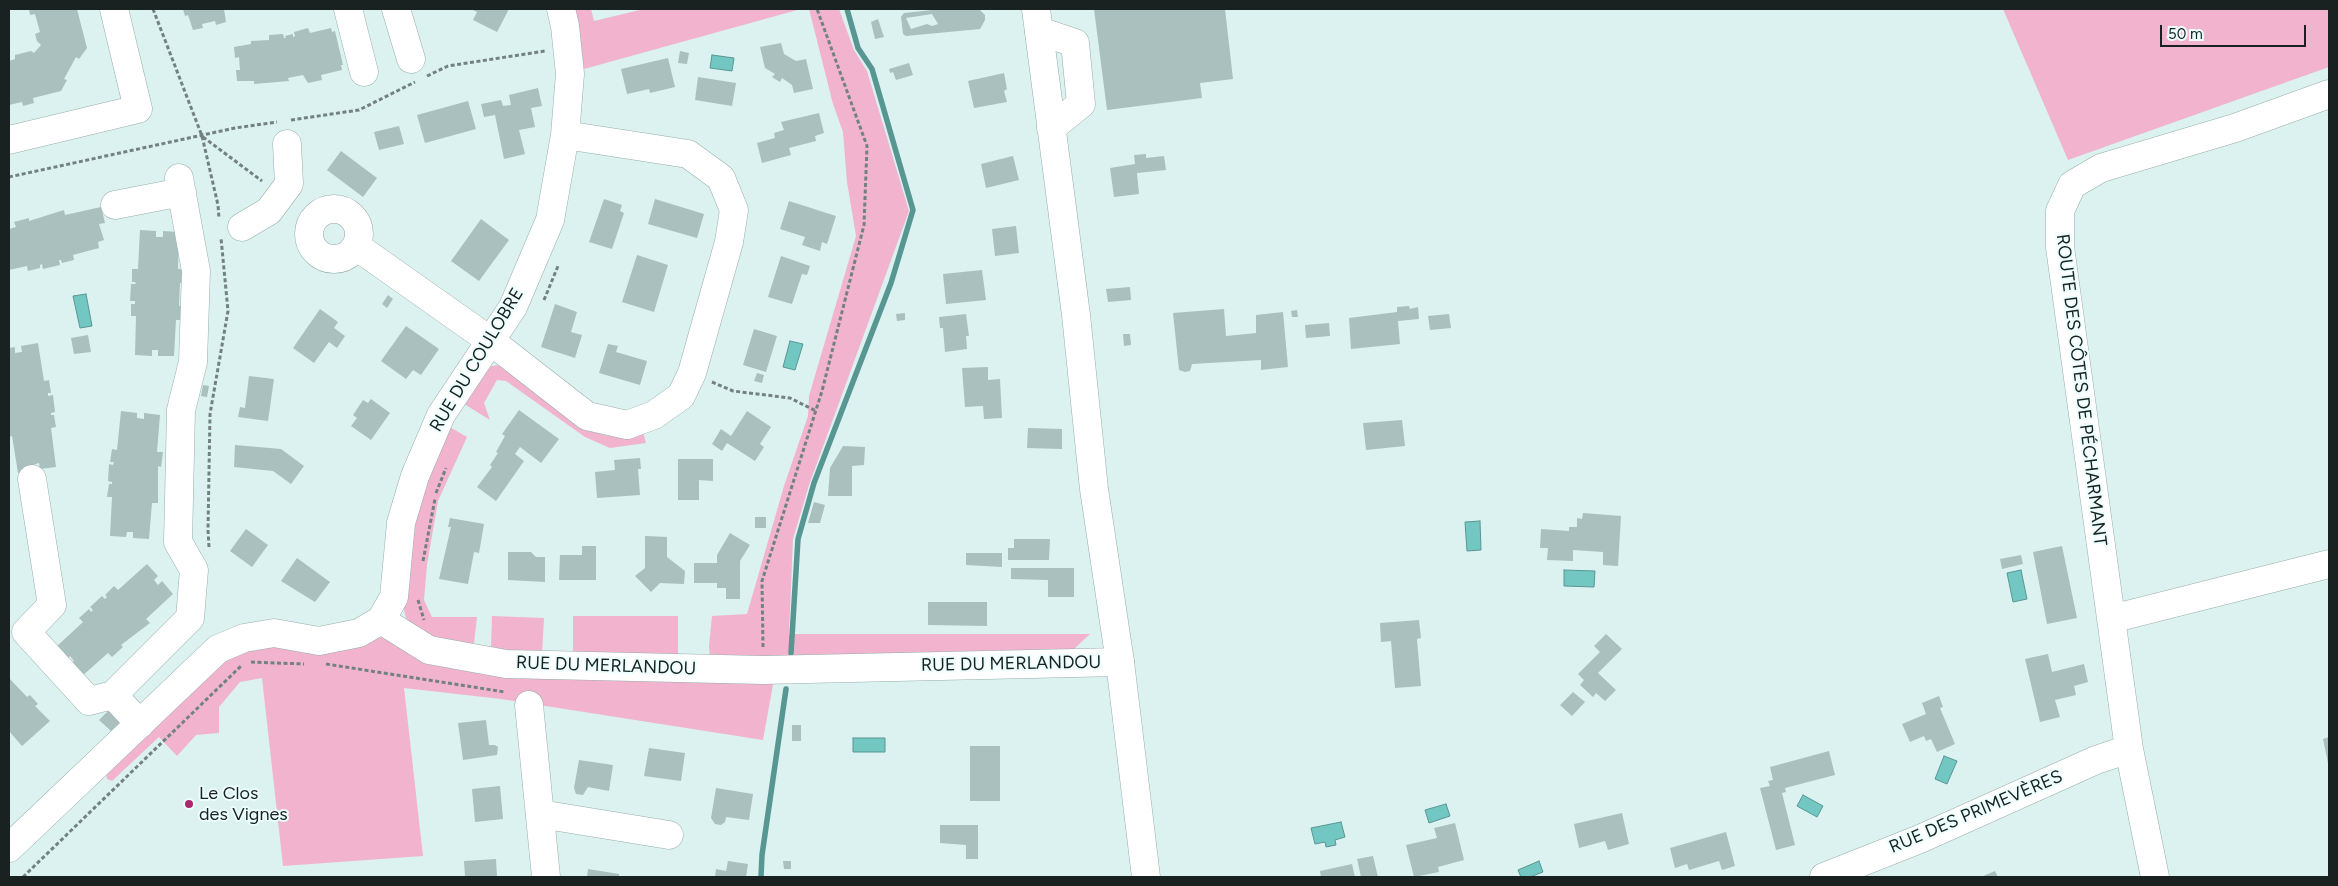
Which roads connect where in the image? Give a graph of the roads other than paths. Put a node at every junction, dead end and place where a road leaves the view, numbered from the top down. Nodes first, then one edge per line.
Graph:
1 (114, 9) edge
2 (348, 9) edge
3 (396, 9) edge
4 (561, 9) edge
5 (1038, 20) edge
6 (411, 59) dead end
7 (364, 72) dead end
8 (2329, 94) edge
9 (565, 135) junction
10 (9, 140) edge
11 (287, 144) dead end
12 (281, 195) junction
13 (115, 206) dead end
14 (315, 218) junction
15 (242, 227) dead end
16 (356, 246) junction
17 (492, 342) junction
18 (32, 479) dead end
19 (2329, 564) edge
20 (2111, 619) junction
21 (381, 620) junction
22 (17, 628) edge
23 (1120, 662) junction
24 (113, 695) junction
25 (530, 705) dead end
26 (140, 724) junction
27 (2129, 750) junction
28 (540, 814) junction
29 (669, 835) dead end
30 (9, 848) edge
31 (546, 877) edge
32 (1146, 877) edge
33 (1824, 877) edge
34 (2155, 877) edge

1 - 10 street
2 - 7 street
3 - 6 street
4 - 9 street, RUE DU COULOBRE
5 - 23 street
8 - 20 street, ROUTE DES CÔTES DE PÉCHARMANT
9 - 17 street, RUE DU COULOBRE
9 - 17 street
11 - 12 street
12 - 14 street
12 - 15 street
13 - 24 street
14 - 16 street
14 - 16 street
16 - 17 street
17 - 21 street, RUE DU COULOBRE
18 - 22 street
19 - 20 street
20 - 27 street, ROUTE DES CÔTES DE PÉCHARMANT
21 - 23 street, RUE DU MERLANDOU
21 - 26 street
22 - 24 street
23 - 32 street
24 - 26 street
25 - 28 street
26 - 30 street
27 - 33 street, RUE DES PRIMEVÈRES
27 - 34 street, ROUTE DES CÔTES DE PÉCHARMANT
28 - 29 street
28 - 31 street

